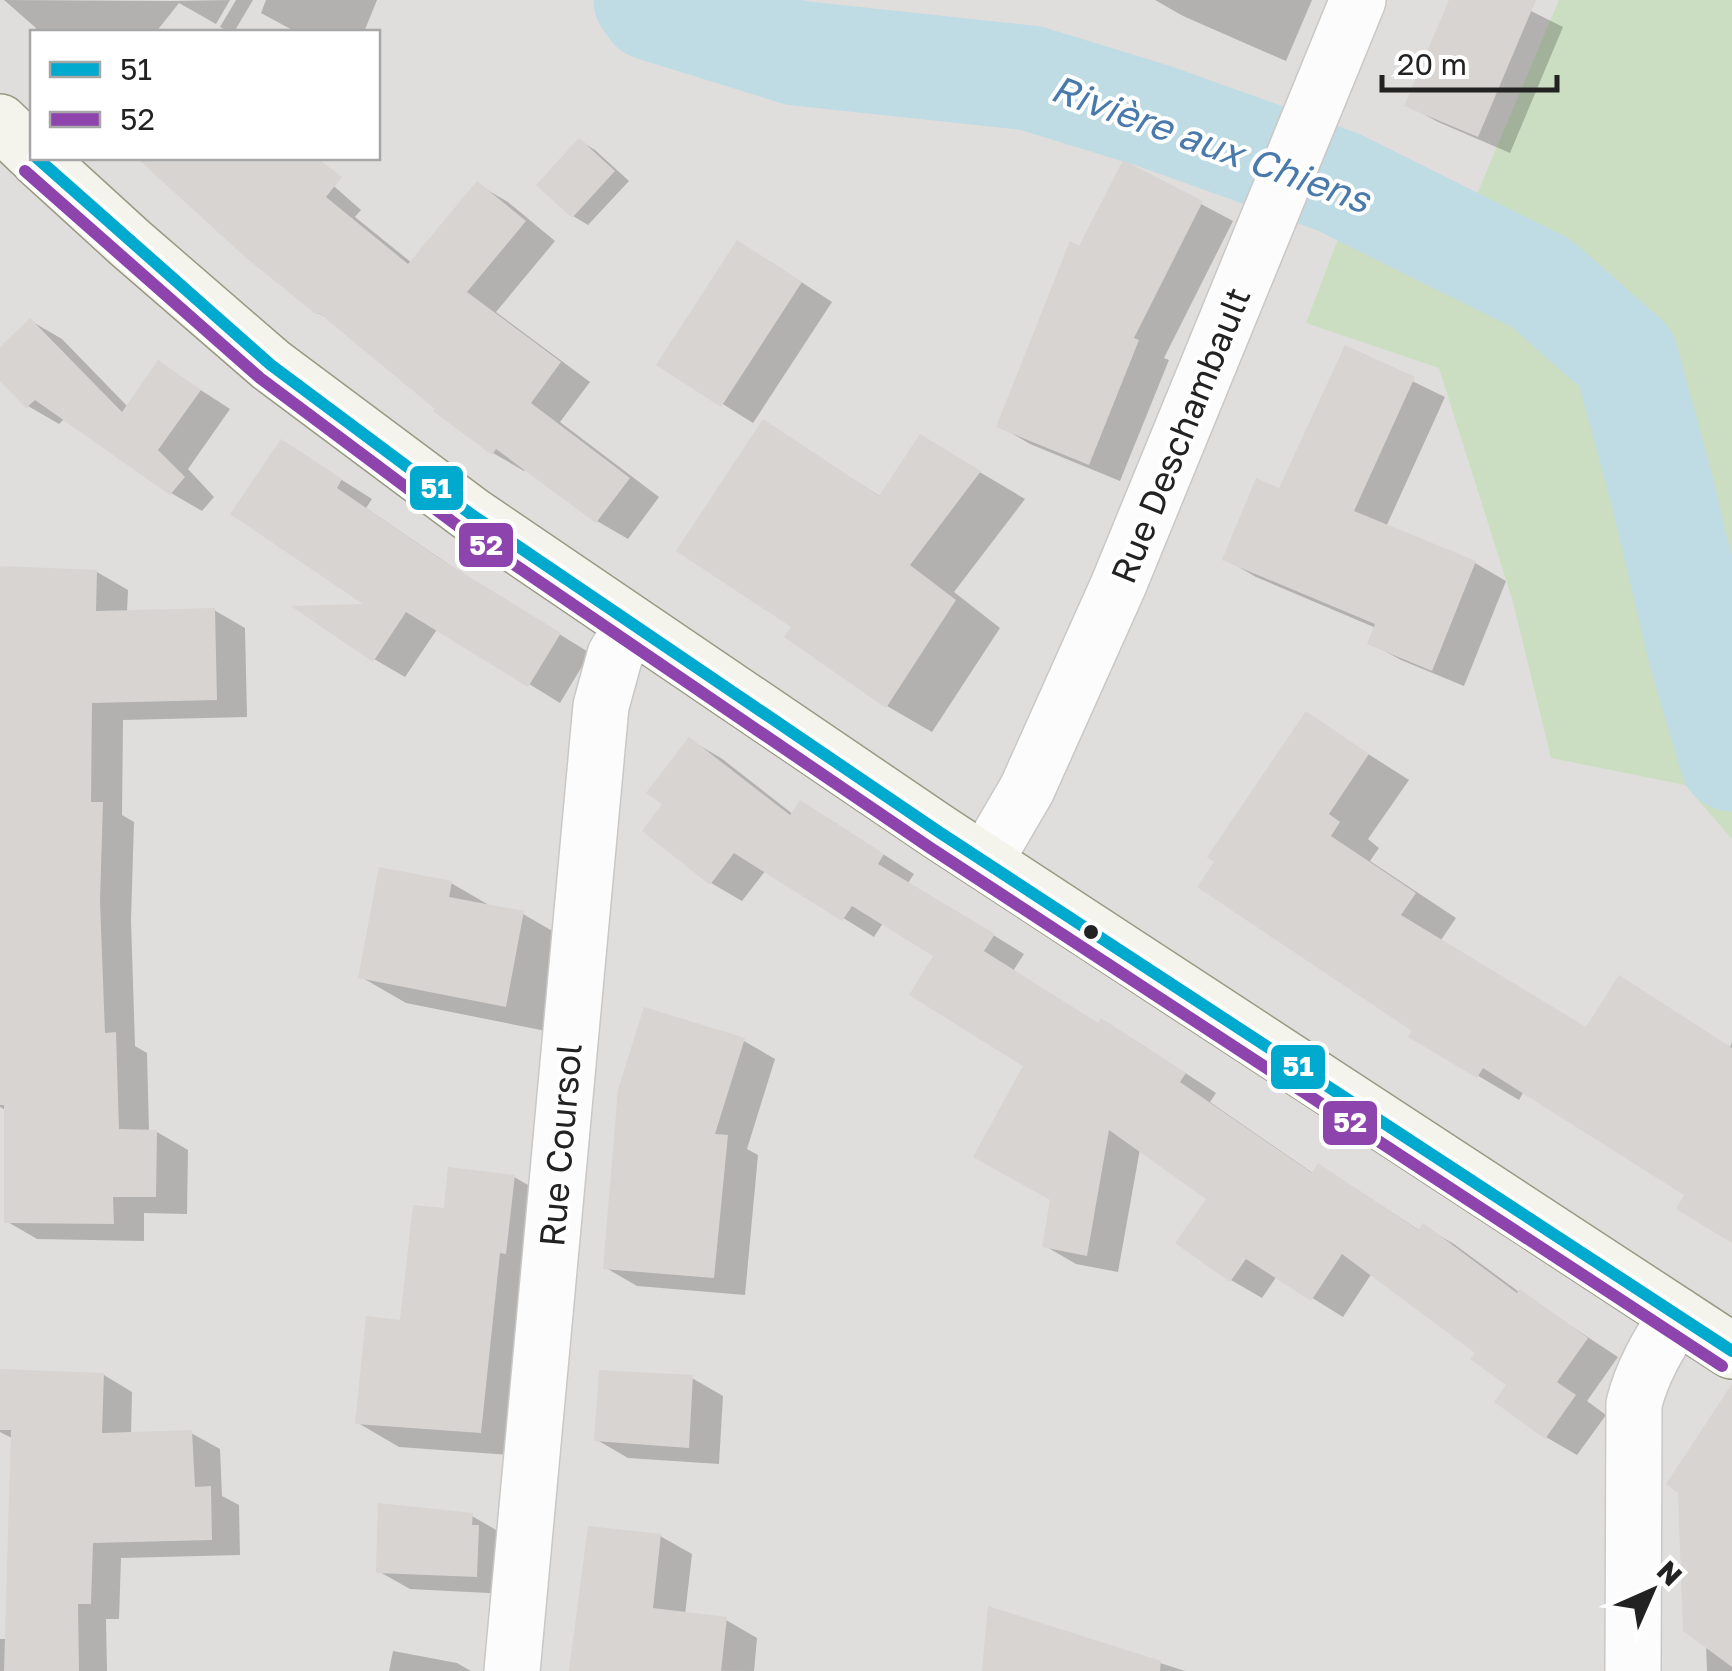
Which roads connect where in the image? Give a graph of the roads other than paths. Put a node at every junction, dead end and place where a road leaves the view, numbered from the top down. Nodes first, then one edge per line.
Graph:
1 (1358, 0) edge
2 (0, 122) edge
3 (30, 150) edge
4 (40, 160) edge
5 (632, 626) junction
6 (985, 862) junction
7 (1677, 1316) junction
8 (1732, 1351) edge
9 (512, 1671) edge
10 (1634, 1671) edge

1 - 6 street, Rue Deschambault
2 - 3 street
4 - 5 street
5 - 6 street
5 - 9 street, Rue Coursol
6 - 7 street
7 - 8 street
7 - 10 street

